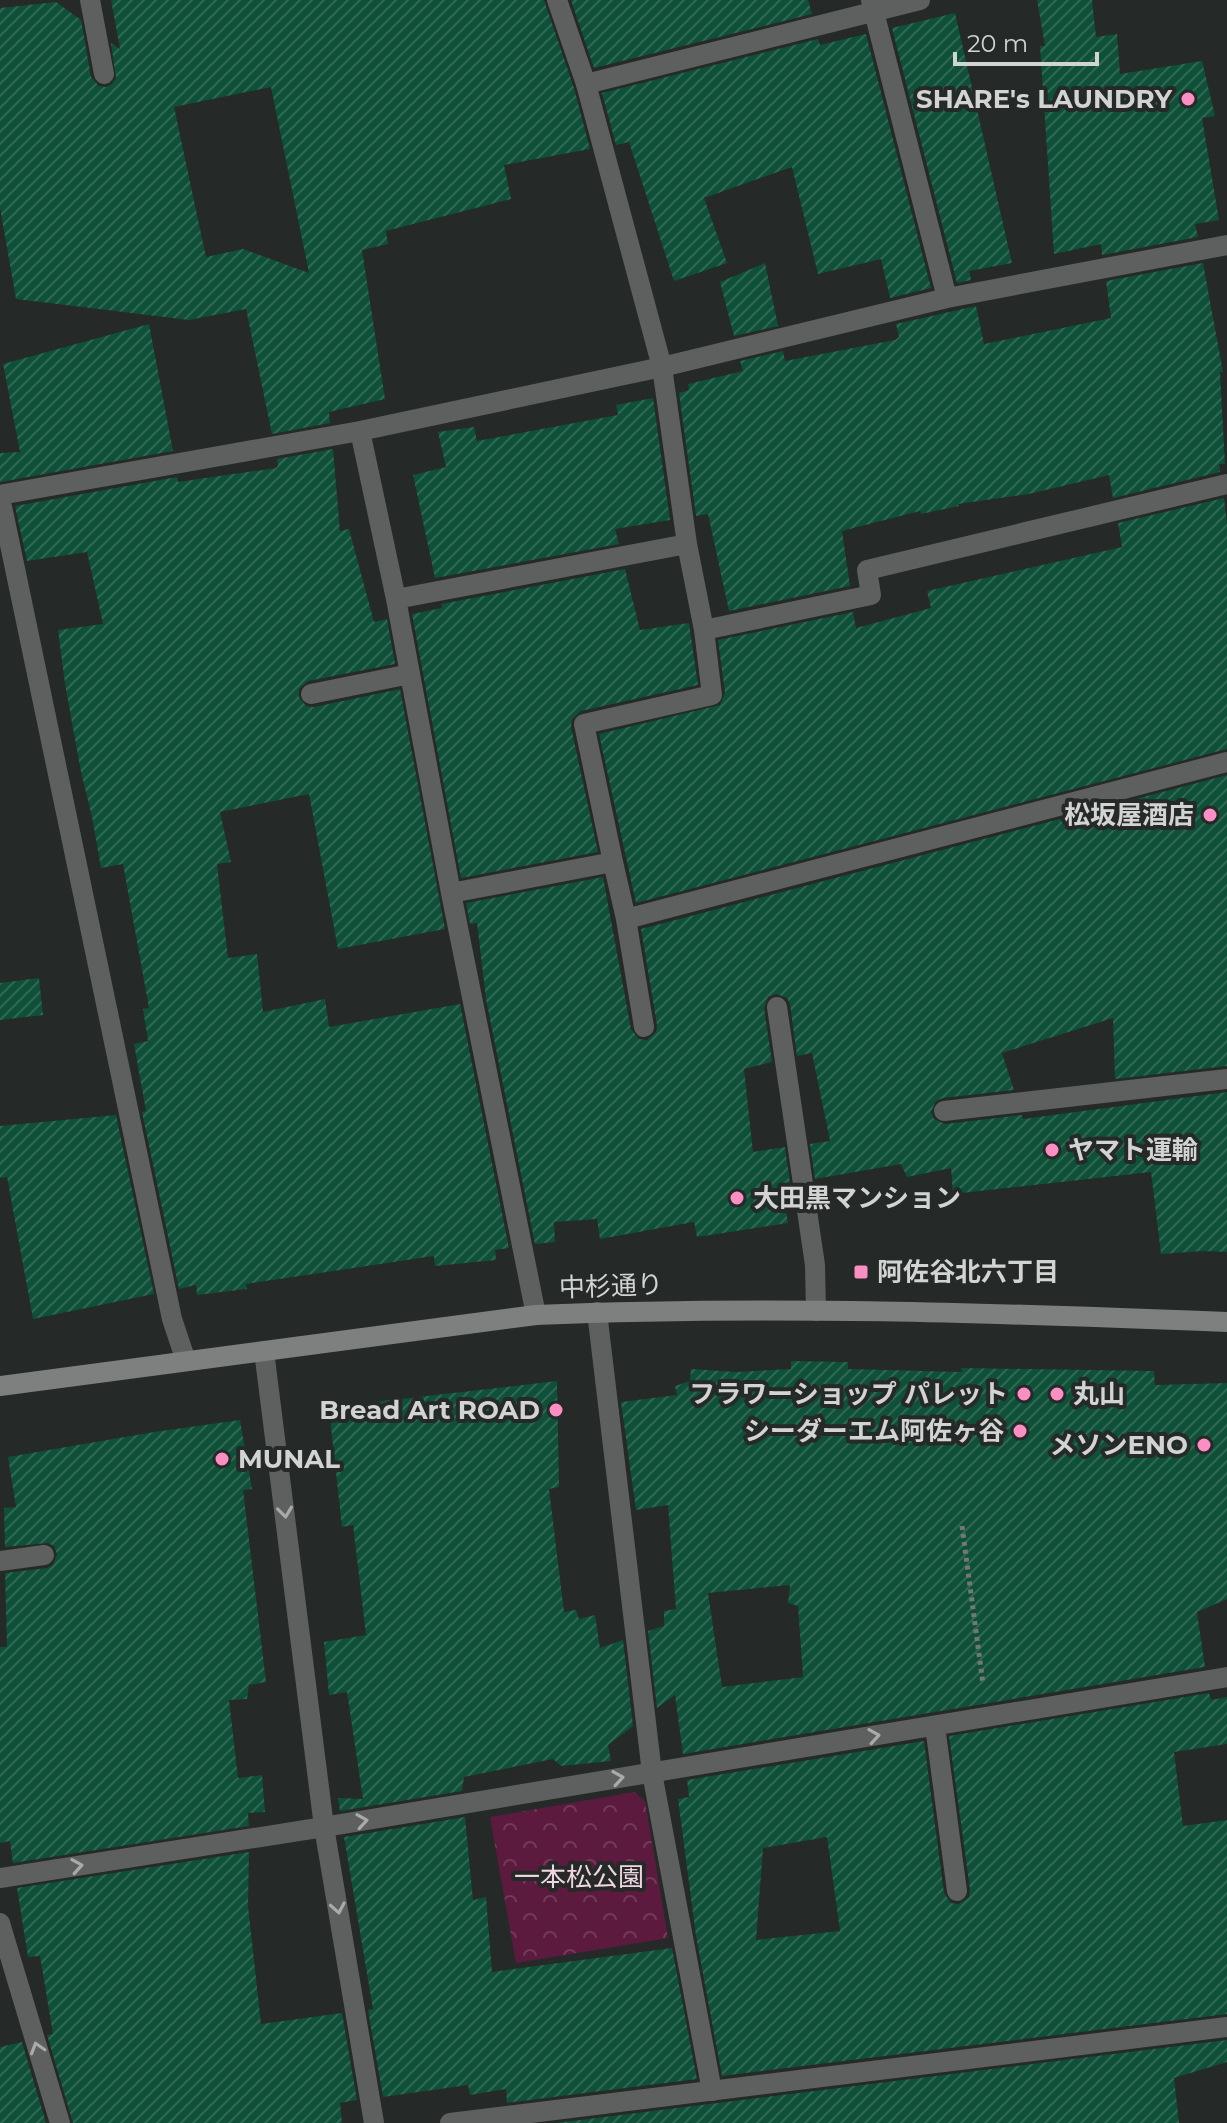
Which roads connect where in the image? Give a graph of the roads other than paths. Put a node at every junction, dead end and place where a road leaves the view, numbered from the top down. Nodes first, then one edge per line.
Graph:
1 (90, 0) edge
2 (557, 0) edge
3 (920, 0) edge
4 (873, 5) edge
5 (104, 74) dead end
6 (586, 84) junction
7 (1227, 245) edge
8 (947, 298) junction
9 (662, 367) junction
10 (360, 431) junction
11 (1227, 484) edge
12 (0, 496) edge
13 (687, 544) junction
14 (396, 599) junction
15 (704, 630) junction
16 (410, 674) junction
17 (311, 694) dead end
18 (1227, 762) edge
19 (613, 862) junction
20 (451, 893) junction
21 (626, 919) junction
22 (777, 1007) dead end
23 (644, 1027) dead end
24 (1227, 1079) edge
25 (944, 1111) dead end
26 (816, 1311) junction
27 (597, 1312) junction
28 (536, 1315) junction
29 (1227, 1322) edge
30 (264, 1351) junction
31 (186, 1361) junction
32 (0, 1386) edge
33 (44, 1555) dead end
34 (0, 1561) edge
35 (1227, 1677) edge
36 (935, 1726) junction
37 (652, 1773) junction
38 (324, 1827) junction
39 (0, 1878) edge
40 (957, 1891) dead end
41 (0, 1923) edge
42 (1227, 2027) edge
43 (712, 2091) junction
44 (60, 2123) edge
45 (374, 2123) edge
46 (450, 2123) edge

1 - 5 street
2 - 6 street
3 - 4 street
4 - 6 street
4 - 8 street
6 - 9 street
7 - 8 street
8 - 9 street
9 - 10 street
9 - 13 street
10 - 12 street
10 - 14 street
11 - 15 street
12 - 31 street
13 - 14 street
13 - 15 street
14 - 16 street
15 - 19 street
16 - 17 street
16 - 20 street
18 - 21 street
19 - 20 street
19 - 21 street
20 - 28 street
21 - 23 street
22 - 26 street
24 - 25 street
26 - 27 main road, 中杉通り
26 - 29 main road, 中杉通り
27 - 28 main road, 中杉通り
27 - 37 street
28 - 30 main road, 中杉通り
30 - 31 main road, 中杉通り
30 -> 38 street
31 - 32 main road, 中杉通り
33 - 34 street
35 - 36 street
37 -> 36 street
36 - 40 street
38 -> 37 street
37 - 43 street
39 -> 38 street
38 -> 45 street
44 -> 41 street
42 - 43 street
43 - 46 street

